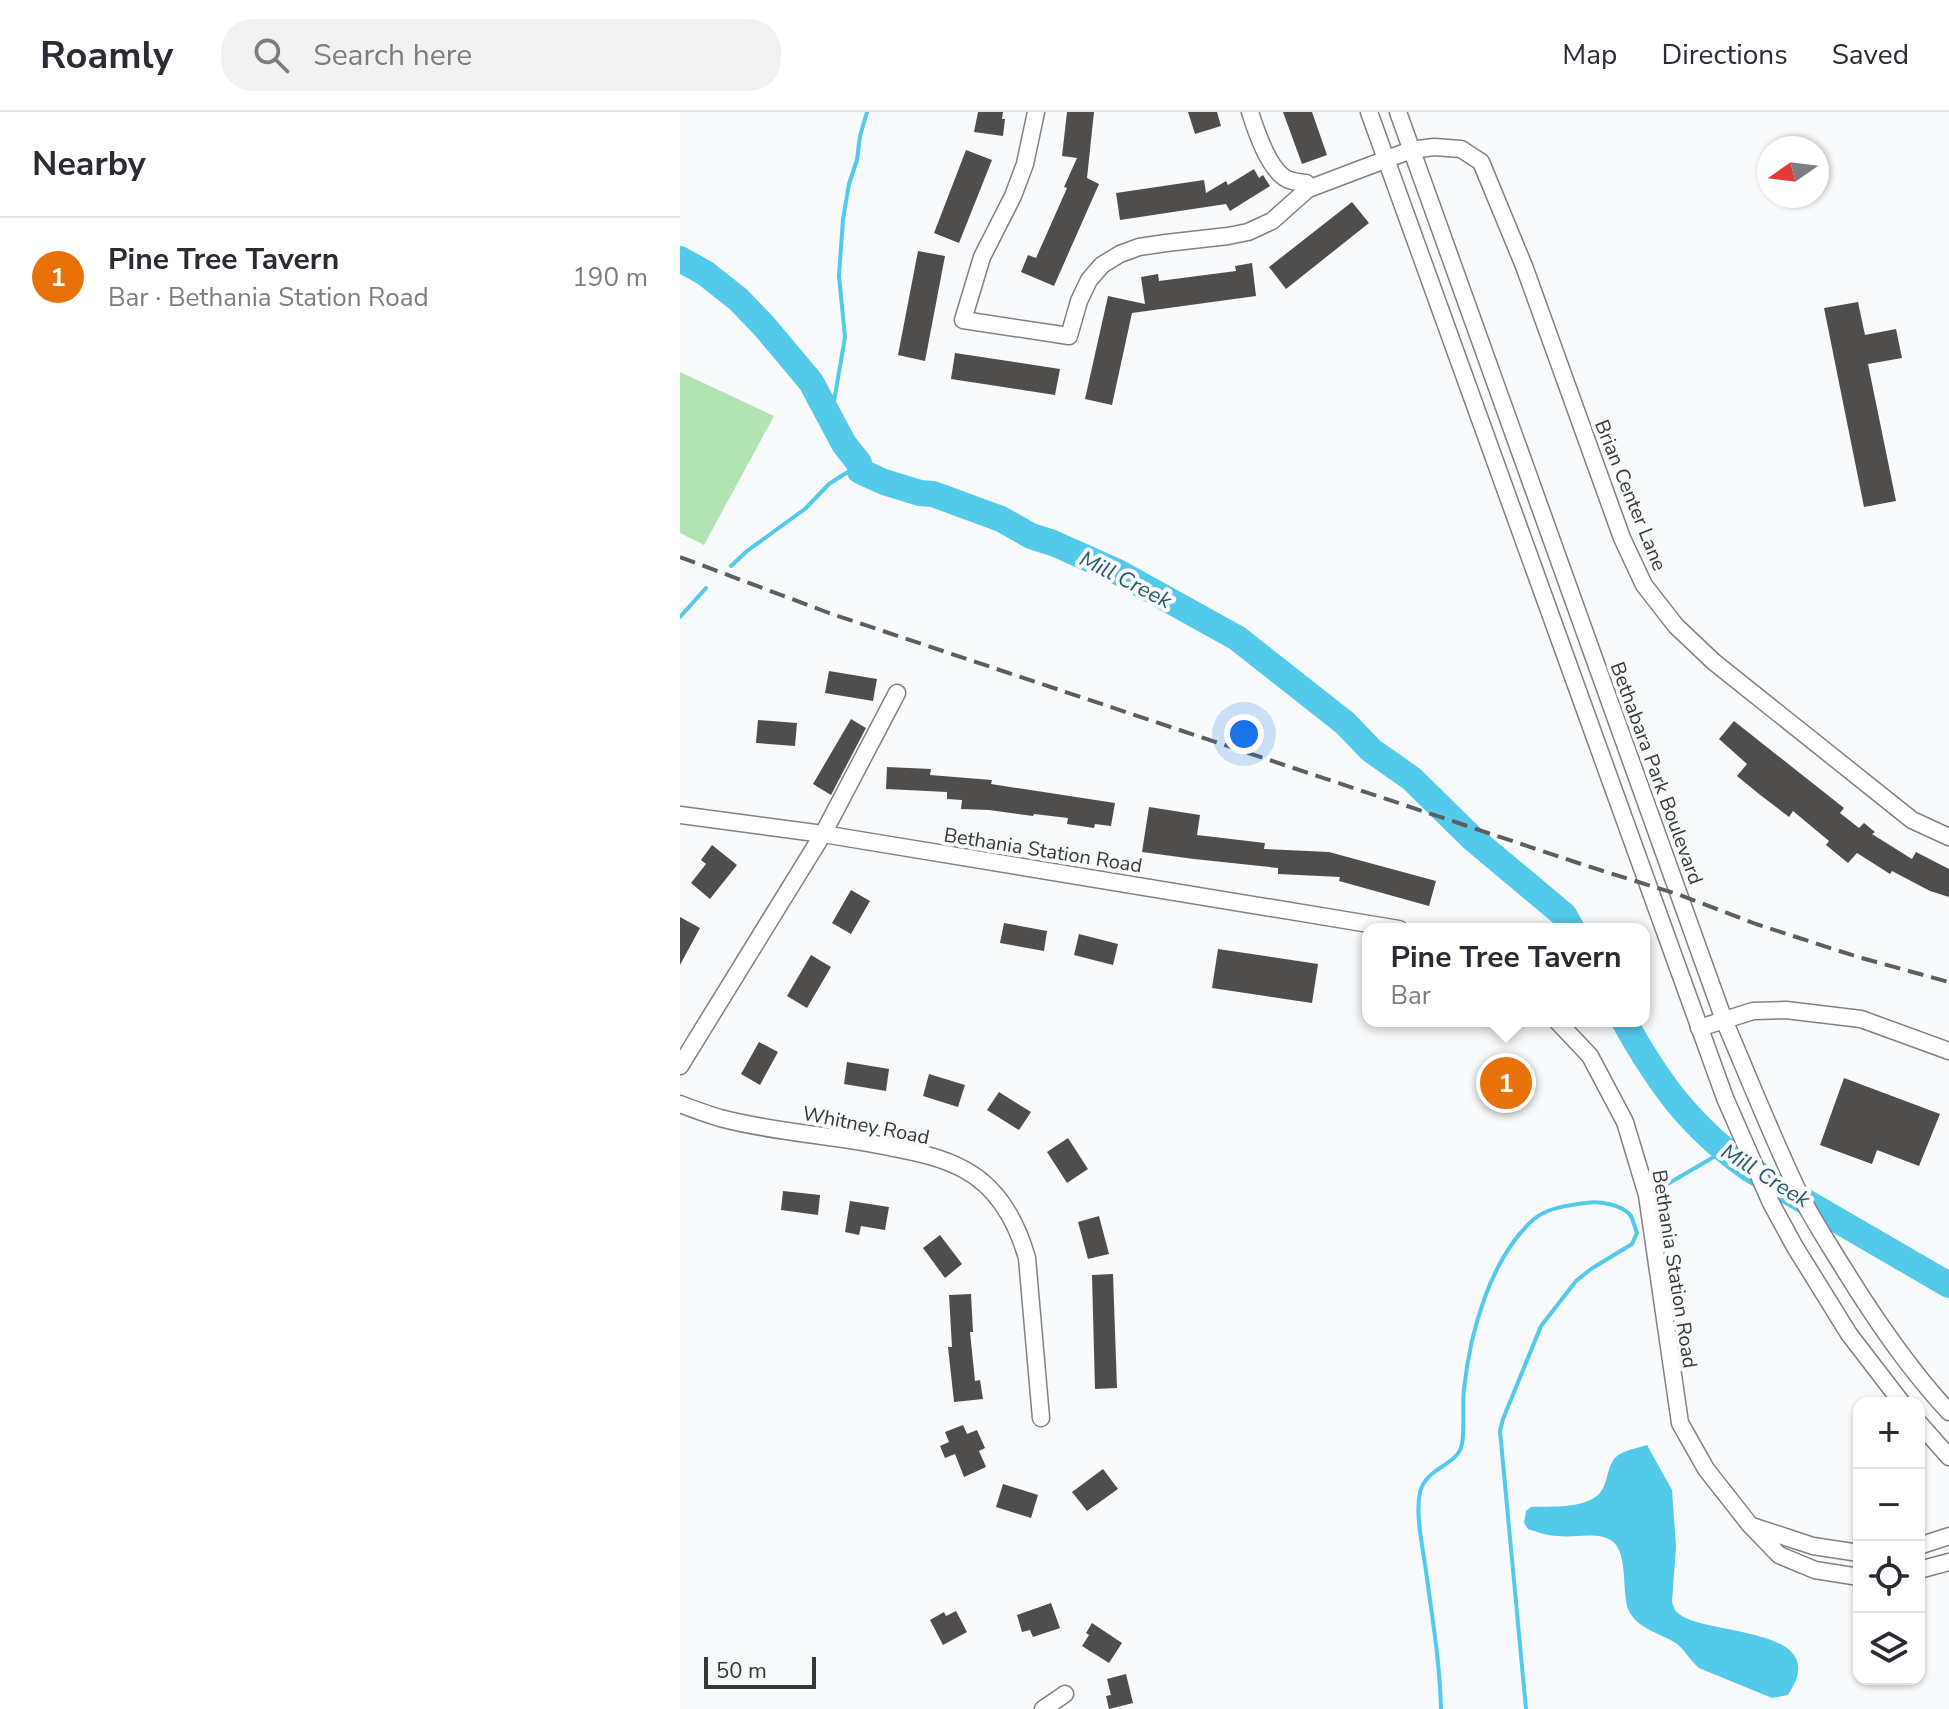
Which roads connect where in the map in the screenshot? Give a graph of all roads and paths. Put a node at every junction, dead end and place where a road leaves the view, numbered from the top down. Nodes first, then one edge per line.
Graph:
1 (1036, 112) edge
2 (1250, 112) edge
3 (1369, 112) edge
4 (1398, 112) edge
5 (1411, 150) junction
6 (1386, 159) junction
7 (1308, 189) junction
8 (897, 693) dead end
9 (680, 815) edge
10 (823, 834) junction
11 (1949, 837) edge
12 (1363, 923) edge
13 (1724, 1020) junction
14 (1563, 1027) edge
15 (1699, 1028) junction
16 (1949, 1051) edge
17 (680, 1066) edge
18 (680, 1104) edge
19 (1897, 1397) edge
20 (1949, 1412) edge
21 (1041, 1418) dead end
22 (1925, 1430) edge
23 (1949, 1457) edge
24 (1750, 1525) junction
25 (1949, 1536) edge
26 (1925, 1544) edge
27 (1853, 1552) edge
28 (1949, 1562) edge
29 (1925, 1568) edge
30 (1853, 1576) edge
31 (1065, 1694) dead end
32 (1043, 1709) edge

1 - 7 street
2 - 7 street
3 - 6 street
4 - 5 street, Bethabara Park Boulevard
5 - 6 street, Brian Center Lane
5 - 11 street, Brian Center Lane
5 - 13 street, Bethabara Park Boulevard
6 - 7 street, Brian Center Lane
6 - 15 street
8 - 10 street
9 - 10 street, Bethania Station Road
10 - 12 street, Bethania Station Road
10 - 17 street
13 - 15 street
13 - 16 street
13 - 20 street, Bethabara Park Boulevard
14 - 24 street, Bethania Station Road
15 - 19 street
18 - 21 street, Whitney Road
22 - 23 street
24 - 27 street
24 - 30 street, Bethania Station Road
25 - 26 street
28 - 29 street
31 - 32 street

